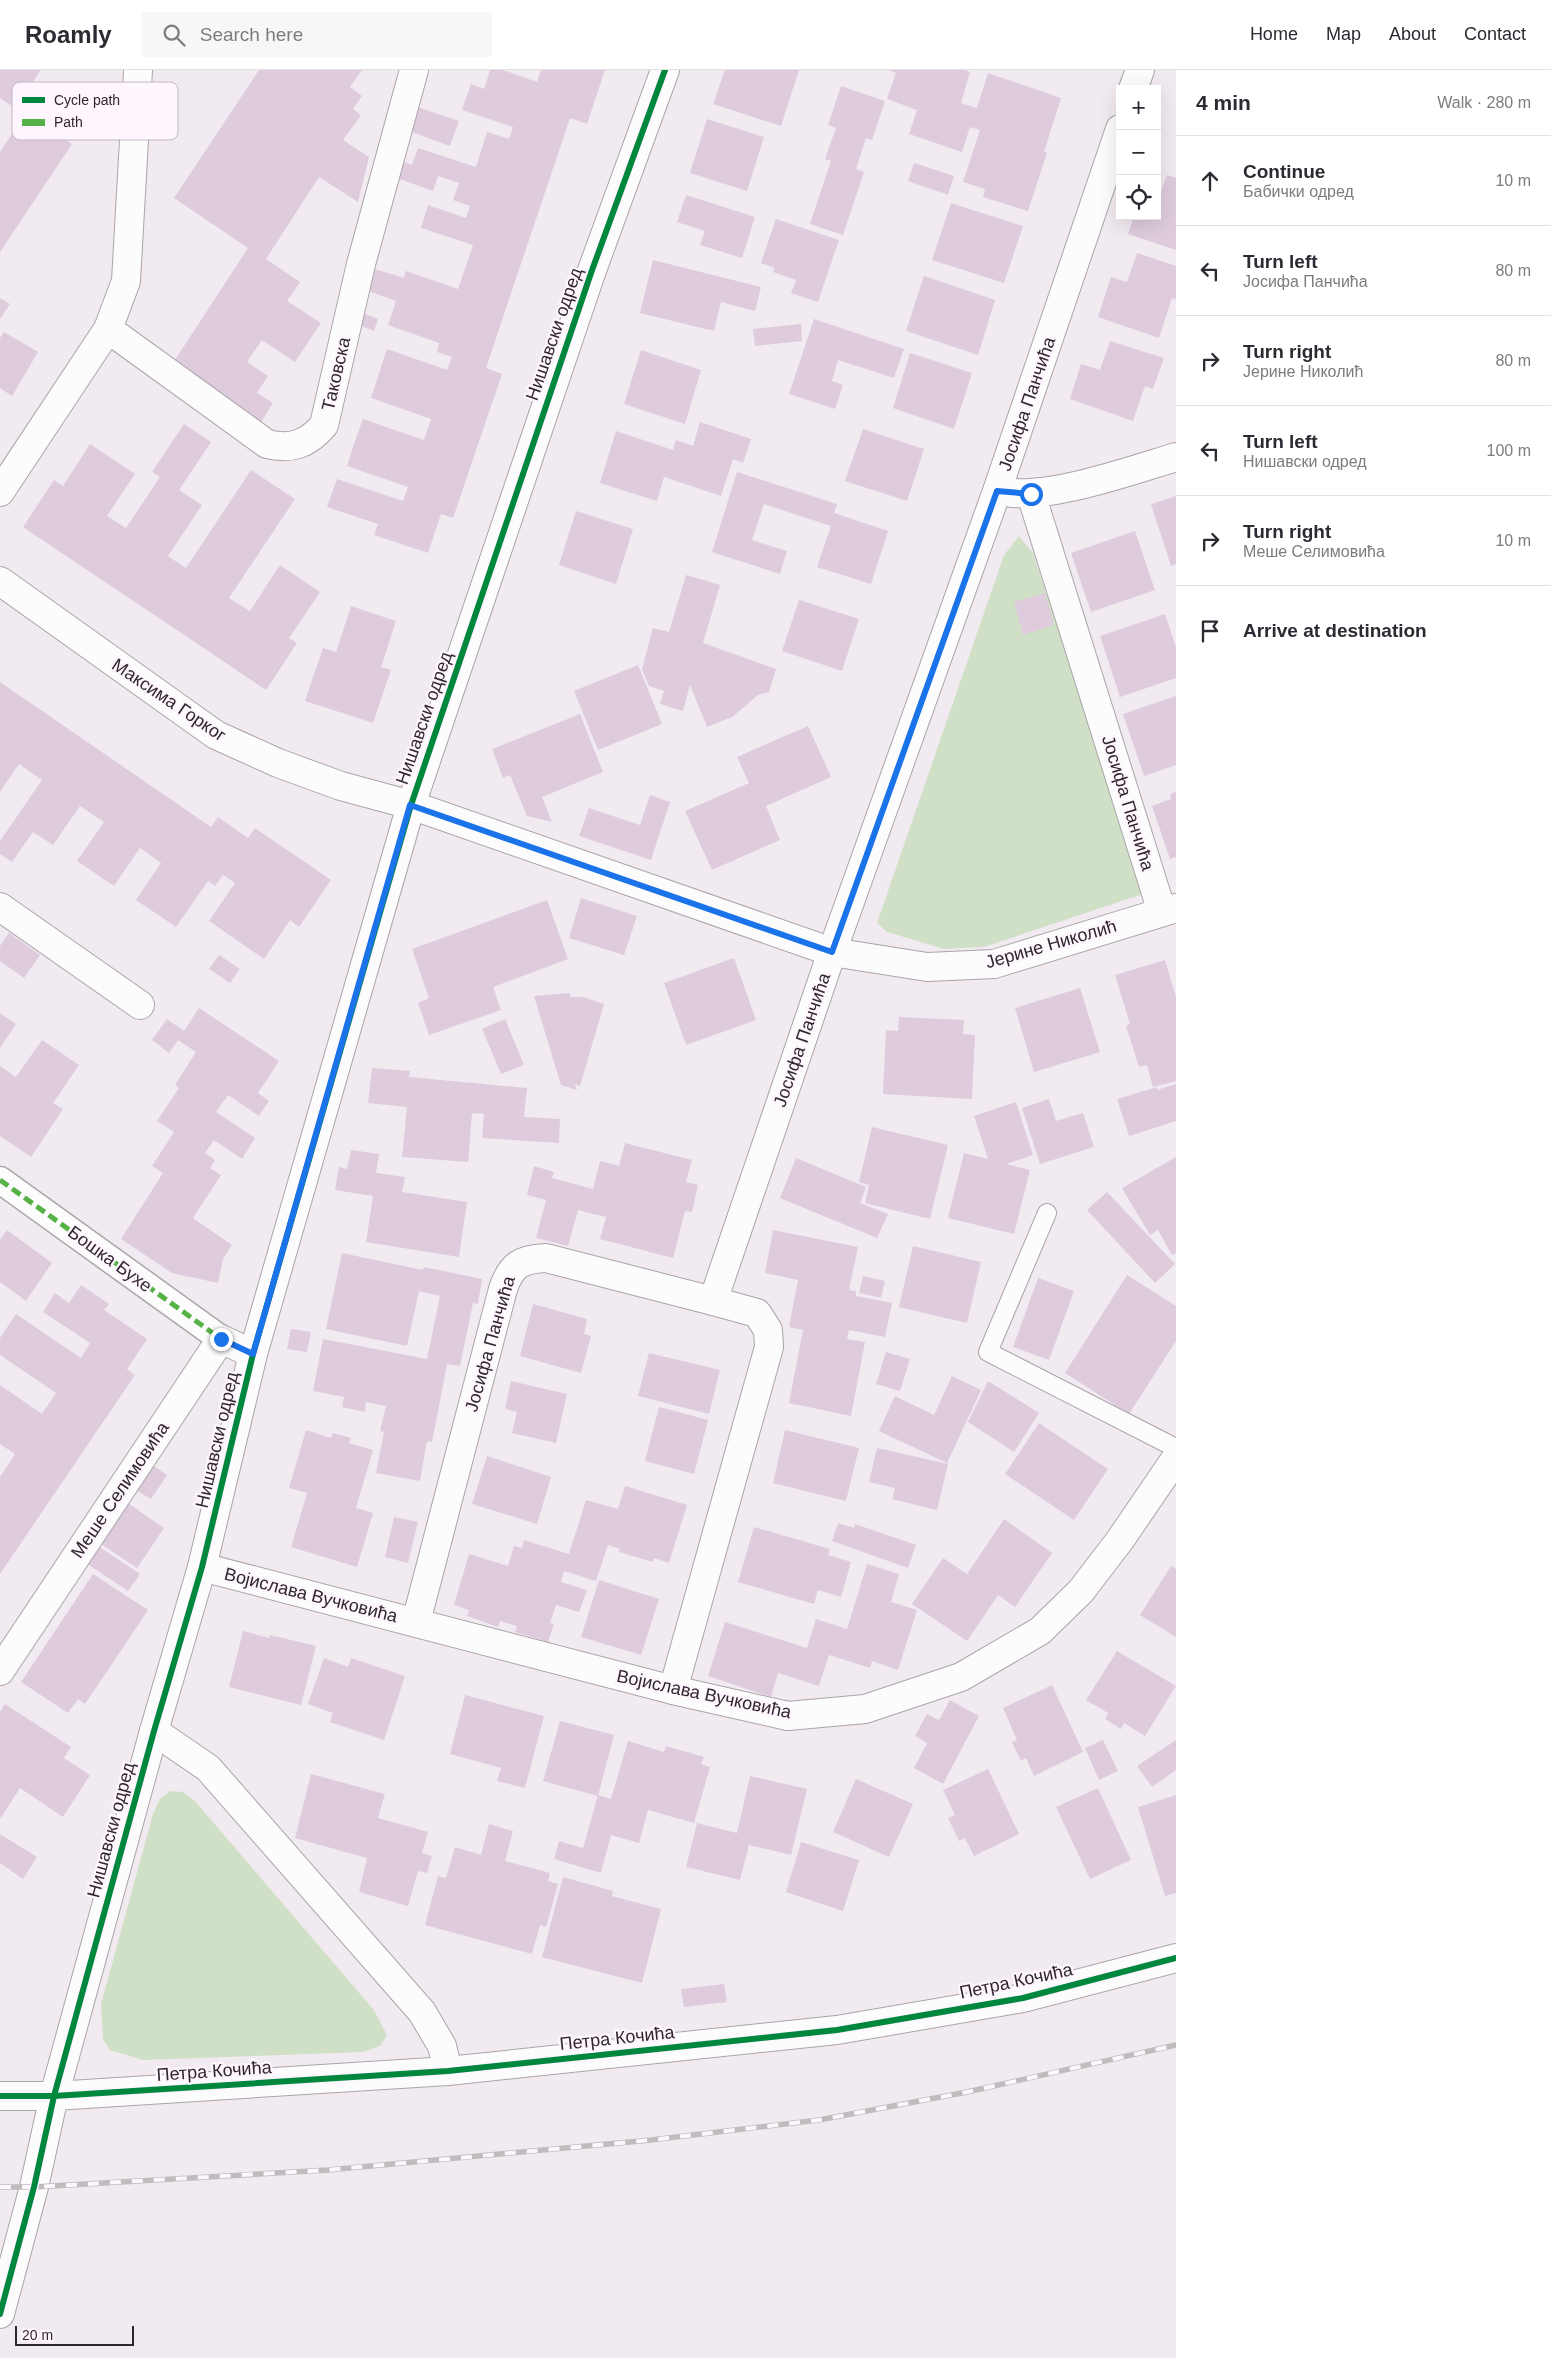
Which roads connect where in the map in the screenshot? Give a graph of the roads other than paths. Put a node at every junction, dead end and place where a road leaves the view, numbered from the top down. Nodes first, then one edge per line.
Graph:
1 (414, 70) edge
2 (665, 70) edge
3 (1140, 70) edge
4 (1134, 85) edge
5 (1120, 130) edge
6 (134, 140) edge
7 (108, 329) junction
8 (1176, 457) edge
9 (997, 491) junction
10 (0, 492) edge
11 (1031, 494) junction
12 (0, 581) edge
13 (410, 805) junction
14 (0, 907) edge
15 (1169, 910) edge
16 (832, 952) junction
17 (140, 1005) dead end
18 (0, 1180) edge
19 (1047, 1213) dead end
20 (713, 1301) junction
21 (221, 1339) junction
22 (253, 1354) junction
23 (1176, 1448) edge
24 (1176, 1458) edge
25 (202, 1567) junction
26 (416, 1622) junction
27 (0, 1671) edge
28 (673, 1690) junction
29 (154, 1731) junction
30 (1176, 1958) edge
31 (448, 2071) junction
32 (0, 2096) edge
33 (54, 2096) junction
34 (0, 2314) edge

1 - 7 street, Таковска
2 - 13 street, Нишавски одред
3 - 4 street
5 - 9 street, Јосифа Панчића
6 - 7 street
7 - 10 street
8 - 11 street
9 - 11 street
9 - 16 street, Јосифа Панчића
11 - 15 street, Јосифа Панчића
12 - 13 street, Максима Горког
13 - 16 street, Јерине Николић
13 - 22 street, Нишавски одред
14 - 17 street
15 - 16 street, Јерине Николић
16 - 20 street, Јосифа Панчића
18 - 21 street, Бошка Бухе
19 - 23 lane
20 - 26 street, Јосифа Панчића
20 - 28 street, Јосифа Панчића
21 - 22 street
21 - 27 street, Меше Селимовића
22 - 25 street, Нишавски одред
24 - 28 street, Војислава Вучковића
25 - 26 street, Војислава Вучковића
25 - 29 street, Нишавски одред
26 - 28 street, Војислава Вучковића
29 - 31 street
29 - 33 street, Нишавски одред
30 - 31 street, Петра Кочића
31 - 33 street, Петра Кочића
32 - 33 street, Петра Кочића
33 - 34 street, Нишавски одред

